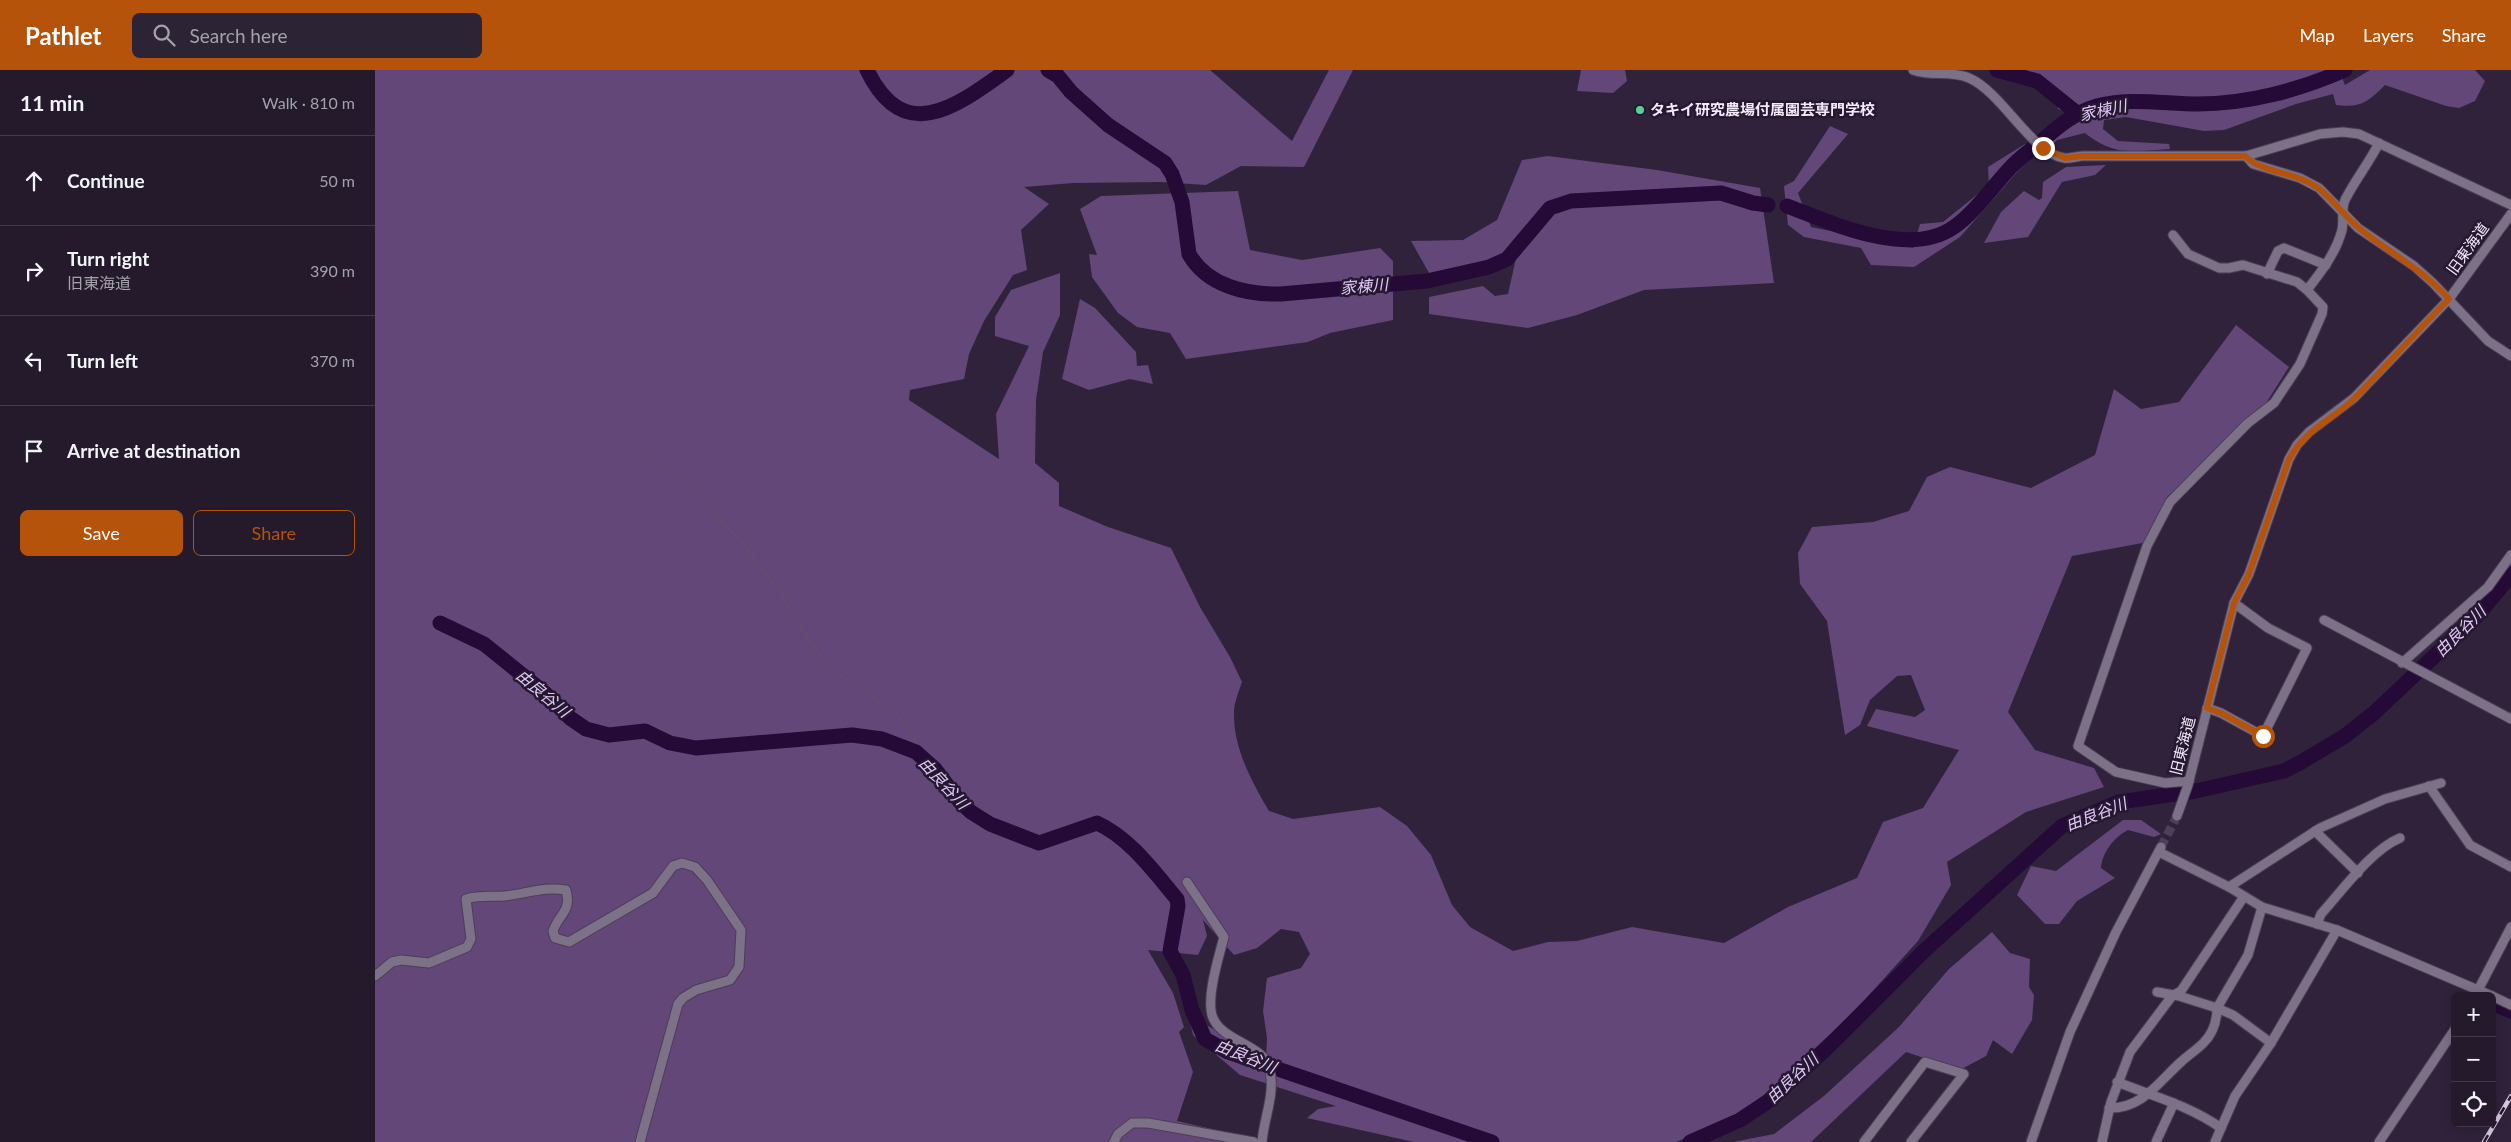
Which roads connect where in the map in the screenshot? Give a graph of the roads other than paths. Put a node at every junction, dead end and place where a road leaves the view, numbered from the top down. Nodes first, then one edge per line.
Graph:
1 (1913, 70) edge
2 (2379, 143) junction
3 (2245, 156) junction
4 (2511, 205) edge
5 (2343, 212) junction
6 (2511, 214) edge
7 (2173, 234) dead end
8 (2326, 265) junction
9 (2267, 274) junction
10 (2307, 290) junction
11 (2449, 299) junction
12 (2511, 356) edge
13 (2511, 555) edge
14 (2234, 603) junction
15 (2324, 620) dead end
16 (2404, 663) junction
17 (2207, 708) junction
18 (2511, 720) edge
19 (2441, 782) dead end
20 (2188, 783) junction
21 (2429, 786) junction
22 (2177, 816) tunnel mouth
23 (2315, 831) junction
24 (2400, 838) dead end
25 (2511, 867) edge
26 (2358, 873) junction
27 (1187, 882) dead end
28 (2229, 887) junction
29 (2243, 898) junction
30 (2262, 907) junction
31 (2317, 924) junction
32 (2511, 927) edge
33 (2337, 930) junction
34 (375, 976) edge
35 (2157, 992) dead end
36 (2475, 992) edge
37 (2478, 992) edge
38 (2172, 996) junction
39 (2496, 998) edge
40 (2511, 1005) edge
41 (2217, 1008) junction
42 (2451, 1035) edge
43 (2271, 1043) junction
44 (2117, 1082) junction
45 (2149, 1095) junction
46 (2174, 1103) junction
47 (2109, 1108) junction
48 (2221, 1128) junction
49 (640, 1142) edge
50 (1113, 1142) edge
51 (1253, 1142) edge
52 (1262, 1142) edge
53 (1864, 1142) edge
54 (1911, 1142) edge
55 (2031, 1142) edge
56 (2102, 1142) edge
57 (2156, 1142) edge
58 (2215, 1142) edge
59 (2379, 1142) edge

1 - 3 street
2 - 3 street
2 - 4 street
2 - 5 street
3 - 5 street
5 - 8 street
5 - 11 street
6 - 11 street, 旧東海道
7 - 9 street
8 - 9 street
8 - 10 street
9 - 10 street
10 - 20 street
11 - 12 street
11 - 14 street, 旧東海道
13 - 16 street
14 - 17 street, 旧東海道
14 - 17 street
15 - 16 street
16 - 18 street
17 - 20 street, 旧東海道
19 - 21 street
20 - 22 street, 旧東海道
21 - 23 street
21 - 25 street
23 - 26 street
23 - 28 street
24 - 26 street
26 - 31 street
27 - 52 street
28 - 29 street
28 - 55 street
29 - 30 street
29 - 38 street
30 - 31 street
30 - 41 street
31 - 33 street
32 - 37 street
33 - 36 street
33 - 43 street
34 - 49 street
35 - 38 street
38 - 41 street
38 - 44 street
39 - 40 street
41 - 43 street
41 - 45 street
42 - 59 street
43 - 48 street
44 - 45 street
44 - 47 street
45 - 46 street
45 - 47 street
46 - 48 street
46 - 57 street
47 - 56 street
48 - 58 street
50 - 51 street
53 - 54 street

